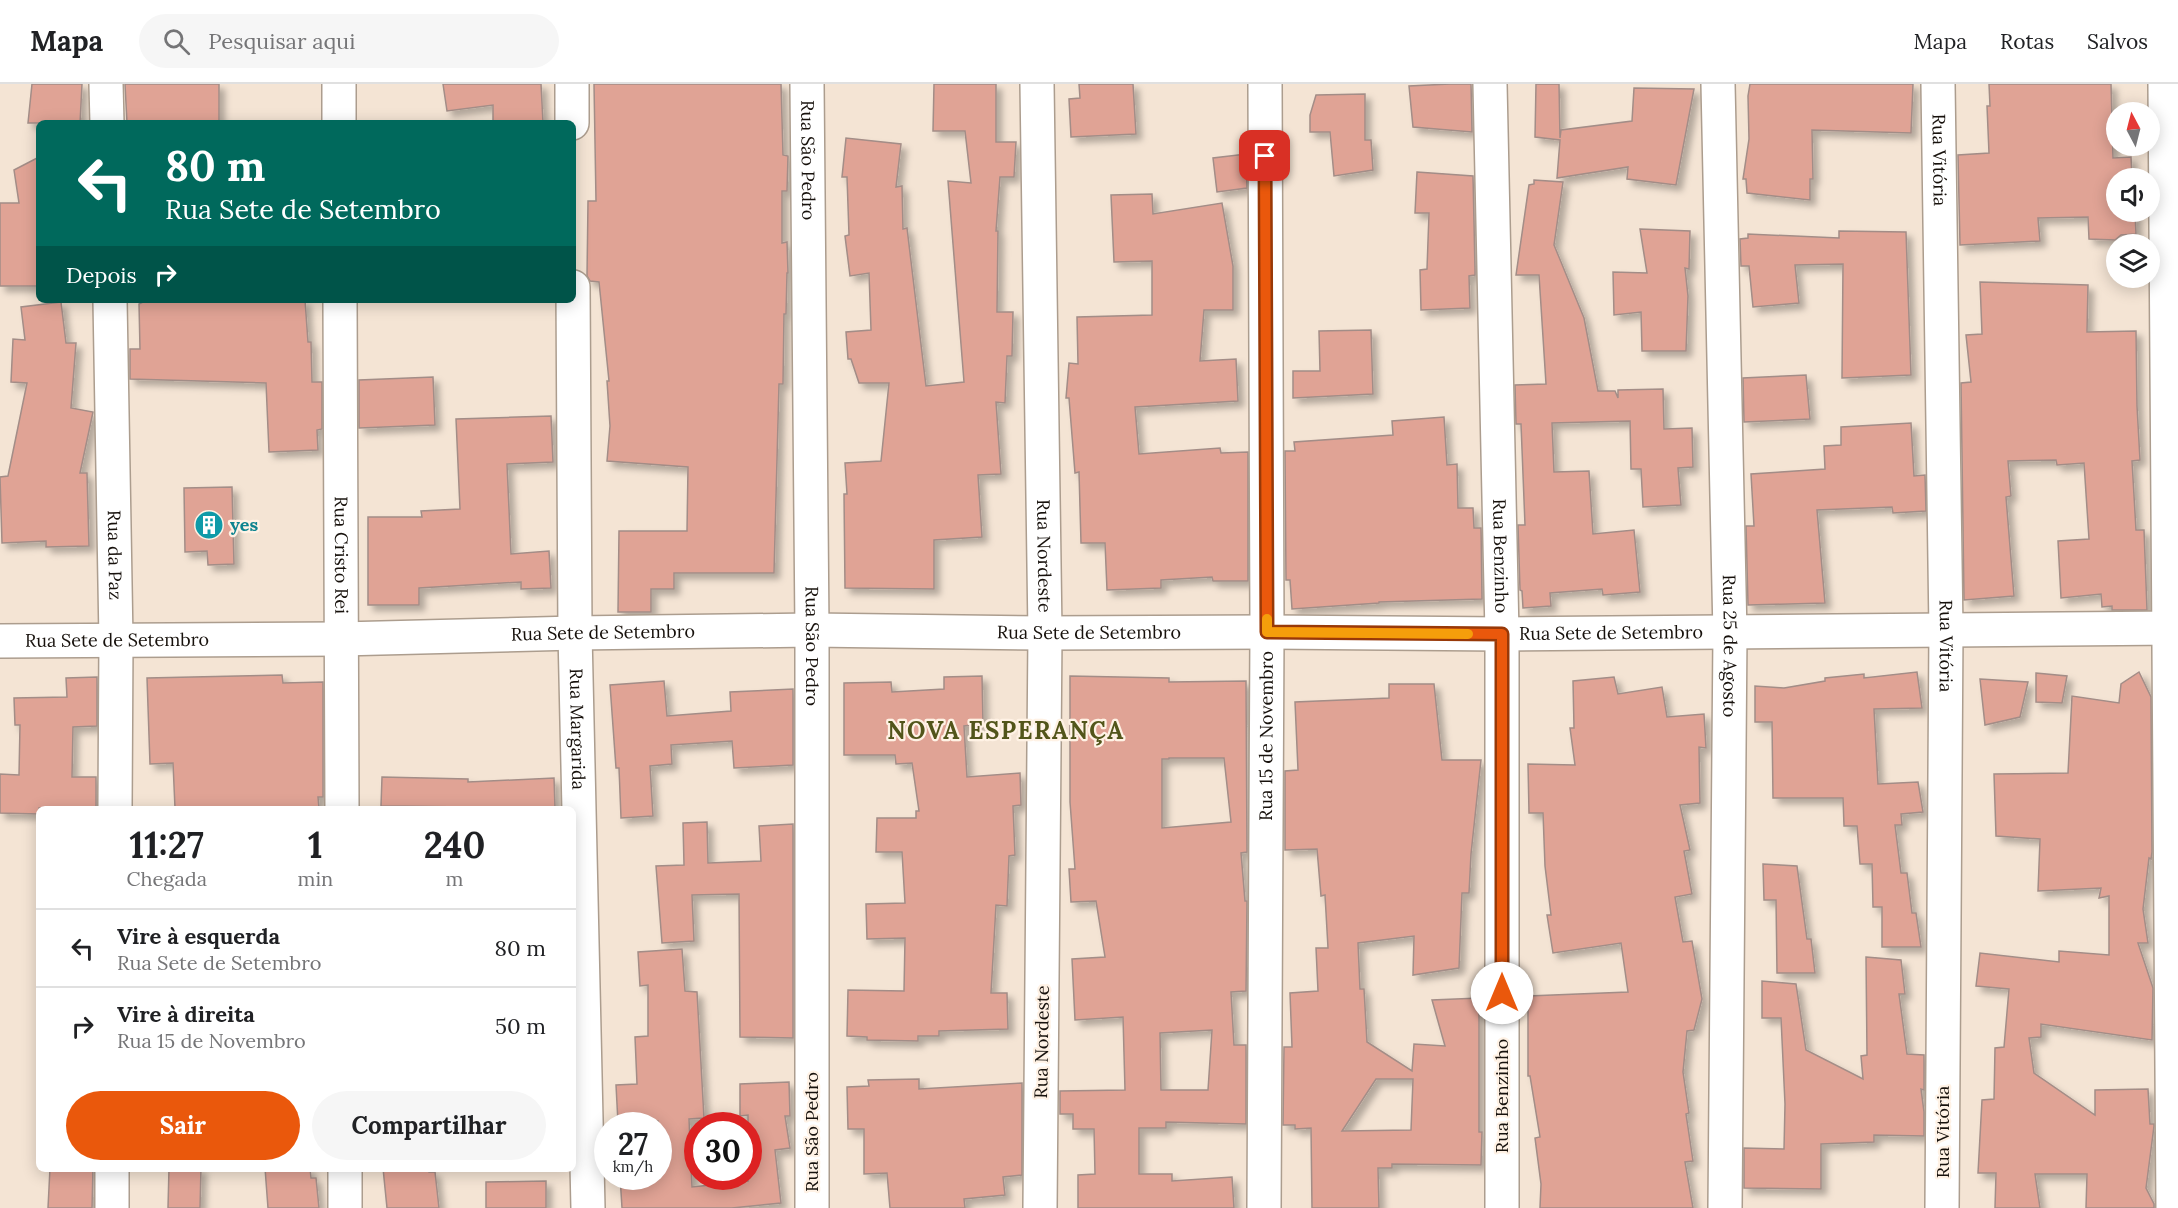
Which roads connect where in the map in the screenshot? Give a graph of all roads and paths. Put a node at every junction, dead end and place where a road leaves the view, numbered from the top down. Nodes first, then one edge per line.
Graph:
1 (106, 84) edge
2 (339, 84) edge
3 (572, 84) edge
4 (807, 84) edge
5 (1037, 84) edge
6 (1265, 84) edge
7 (1491, 84) edge
8 (1718, 84) edge
9 (1938, 84) edge
10 (2165, 84) edge
11 (107, 120) edge
12 (339, 120) edge
13 (572, 120) edge
14 (110, 303) edge
15 (340, 303) edge
16 (573, 303) edge
17 (2174, 628) edge
18 (812, 630) junction
19 (1946, 630) junction
20 (1267, 632) junction
21 (576, 633) junction
22 (1045, 633) junction
23 (1502, 634) junction
24 (1730, 634) junction
25 (341, 639) junction
26 (117, 640) junction
27 (0, 641) edge
28 (115, 806) edge
29 (342, 806) edge
30 (112, 1172) edge
31 (345, 1172) edge
32 (112, 1208) edge
33 (345, 1208) edge
34 (588, 1208) edge
35 (812, 1208) edge
36 (1040, 1208) edge
37 (1264, 1208) edge
38 (1502, 1208) edge
39 (1725, 1208) edge
40 (1942, 1208) edge
41 (2173, 1208) edge

1 - 11 street
2 - 12 street
3 - 13 street
4 - 18 street, Rua São Pedro
5 - 22 street, Rua Nordeste
6 - 20 street, Rua 15 de Novembro
7 - 23 street, Rua Benzinho
8 - 24 street, Rua 25 de Agosto
9 - 19 street, Rua Vitória
10 - 17 street
14 - 26 street, Rua da Paz
15 - 25 street, Rua Cristo Rei
16 - 21 street, Rua Margarida
17 - 19 street, Rua Sete de Setembro
17 - 41 street
18 - 21 street, Rua Sete de Setembro
18 - 22 street, Rua Sete de Setembro
18 - 35 street, Rua São Pedro
19 - 24 street, Rua Sete de Setembro
19 - 40 street, Rua Vitória
20 - 22 street, Rua Sete de Setembro
20 - 23 street, Rua Sete de Setembro
20 - 37 street, Rua 15 de Novembro
21 - 25 street, Rua Sete de Setembro
21 - 34 street, Rua Margarida
22 - 36 street, Rua Nordeste
23 - 24 street, Rua Sete de Setembro
23 - 38 street, Rua Benzinho
24 - 39 street, Rua 25 de Agosto
25 - 26 street, Rua Sete de Setembro
25 - 29 street, Rua Cristo Rei
26 - 27 street, Rua Sete de Setembro
26 - 28 street, Rua da Paz
30 - 32 street
31 - 33 street

